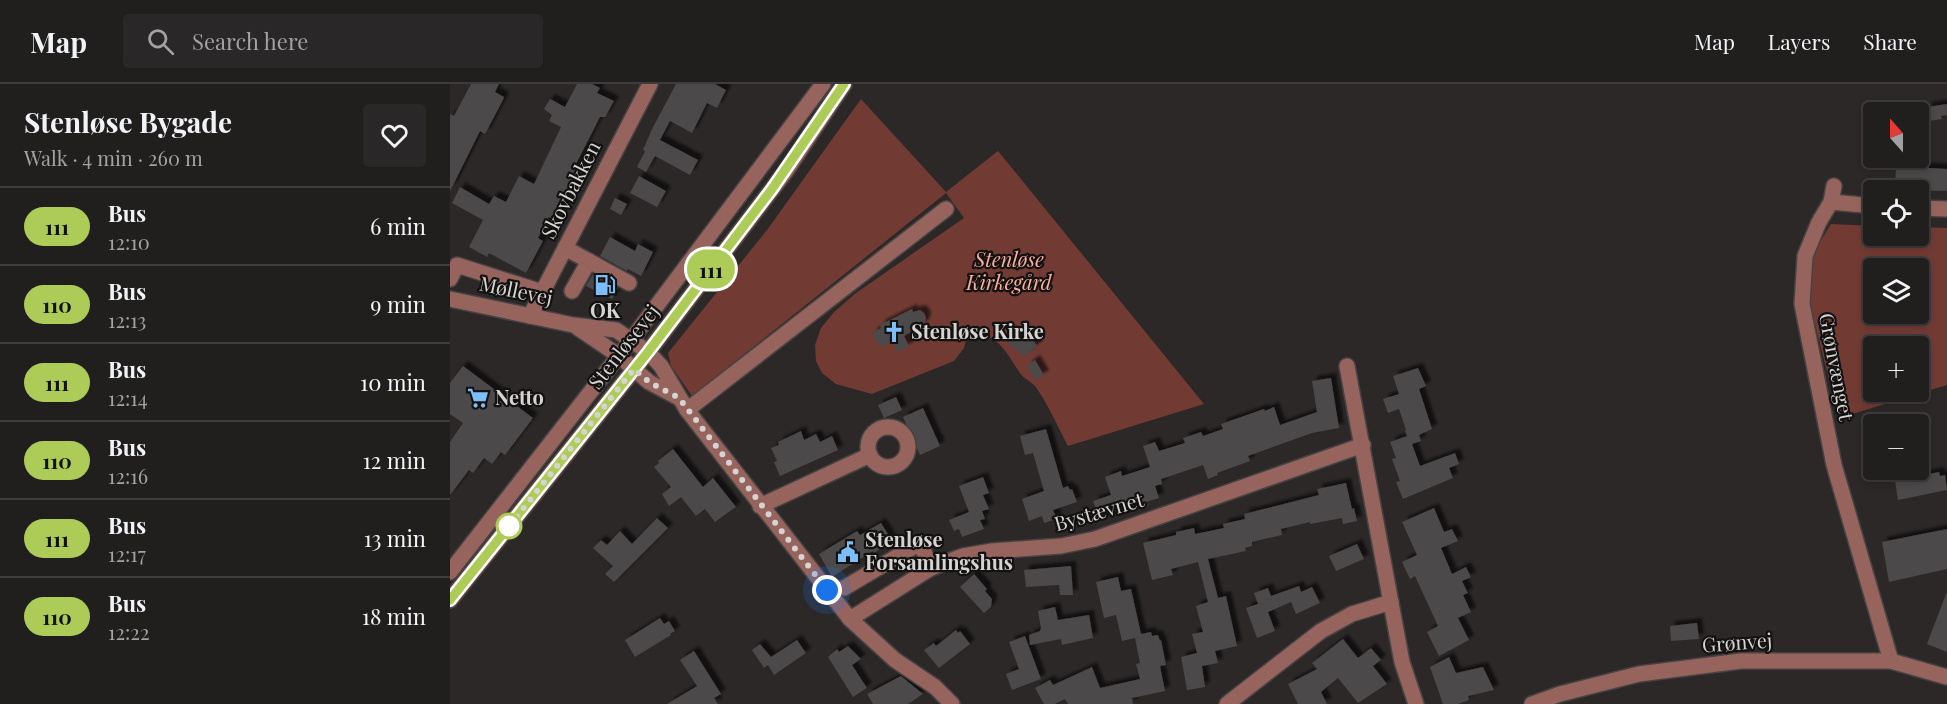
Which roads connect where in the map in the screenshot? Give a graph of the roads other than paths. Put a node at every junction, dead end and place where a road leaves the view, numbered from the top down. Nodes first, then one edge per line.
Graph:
1 (650, 84) edge
2 (823, 84) edge
3 (844, 84) edge
4 (1834, 186) dead end
5 (1831, 202) junction
6 (1863, 205) edge
7 (1929, 208) edge
8 (946, 209) dead end
9 (1947, 209) edge
10 (565, 248) junction
11 (589, 261) junction
12 (450, 279) edge
13 (629, 283) dead end
14 (572, 291) dead end
15 (542, 292) junction
16 (450, 299) edge
17 (530, 316) junction
18 (573, 325) junction
19 (631, 340) junction
20 (648, 352) junction
21 (618, 355) junction
22 (1347, 366) dead end
23 (634, 369) junction
24 (683, 404) junction
25 (1363, 444) junction
26 (870, 455) dead end
27 (760, 506) junction
28 (931, 568) junction
29 (450, 572) edge
30 (844, 588) dead end
31 (450, 600) edge
32 (1391, 602) junction
33 (850, 619) junction
34 (1891, 662) junction
35 (1947, 677) edge
36 (952, 704) edge
37 (1227, 704) edge
38 (1416, 704) edge
39 (1532, 704) edge

1 - 10 street, Skovbakken
2 - 19 street, Stenløsevej
3 - 20 street, Stenløsevej
4 - 5 street, Grønvænget
5 - 6 street
5 - 34 street, Grønvænget
7 - 9 street
8 - 24 street
10 - 11 street
10 - 15 street, Skovbakken
11 - 13 street
11 - 14 street
12 - 15 street
15 - 17 street, Skovbakken
16 - 17 street, Møllevej
17 - 18 street, Møllevej
18 - 19 street, Møllevej
18 - 21 street, Møllevej
19 - 20 street, Møllevej
19 - 21 street, Stenløsevej
20 - 23 street, Stenløsevej
20 - 24 street, Møllevej
21 - 23 street, Møllevej
21 - 29 street, Stenløsevej
22 - 25 street
23 - 24 street, Møllevej
23 - 31 street, Stenløsevej
24 - 27 street, Møllevej
25 - 28 street, Bystævnet
25 - 32 street
26 - 27 street
27 - 33 street, Møllevej
28 - 30 street
28 - 33 street, Bystævnet
32 - 37 street
32 - 38 street
33 - 36 street, Møllevej
34 - 35 street, Grønvej
34 - 39 street, Grønvej

